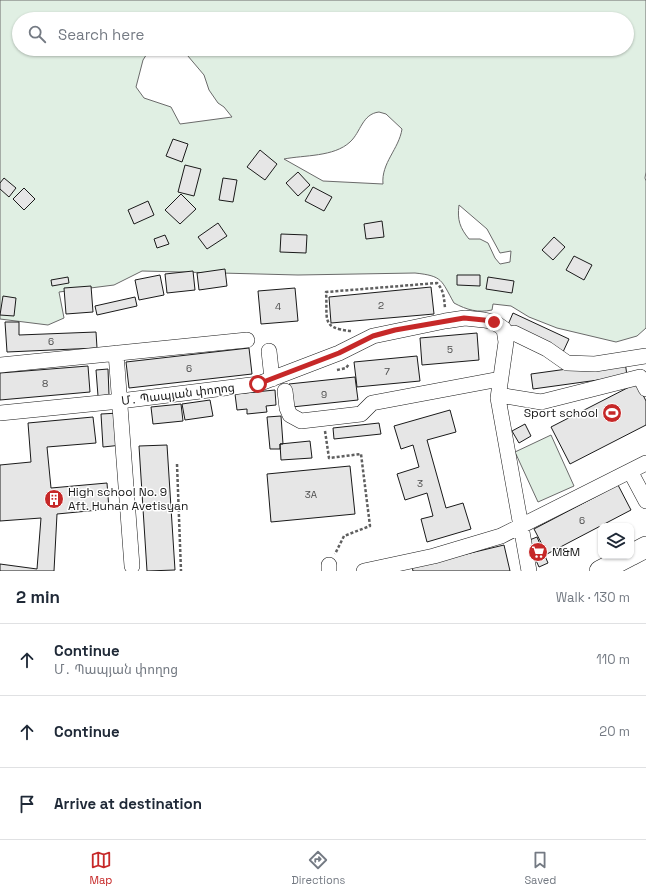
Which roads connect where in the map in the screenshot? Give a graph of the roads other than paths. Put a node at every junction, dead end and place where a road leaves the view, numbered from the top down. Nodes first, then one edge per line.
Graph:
1 (514, 333) dead end
2 (247, 340) dead end
3 (269, 351) dead end
4 (116, 353) junction
5 (646, 356) edge
6 (0, 365) edge
7 (272, 379) junction
8 (500, 379) junction
9 (646, 389) edge
10 (286, 391) dead end
11 (498, 398) junction
12 (120, 401) junction
13 (0, 413) edge
14 (646, 463) edge
15 (630, 471) junction
16 (646, 501) edge
17 (520, 526) junction
18 (646, 547) edge
19 (634, 553) edge
20 (622, 559) edge
21 (132, 566) dead end
22 (364, 571) edge
23 (530, 571) edge
24 (600, 571) edge

1 - 5 street
2 - 4 street
3 - 7 street
4 - 6 street
4 - 12 street
7 - 8 street, Մ․ Պապյան փողոց
7 - 12 street, Մ․ Պապյան փողոց
8 - 10 street
8 - 11 street, Մ․ Պապյան փողոց
9 - 11 street
11 - 17 street, Մ․ Պապյան փողոց
12 - 13 street, Մ․ Պապյան փողոց
12 - 21 street
14 - 15 street
15 - 16 street
15 - 17 street
17 - 22 street
17 - 23 street, Մ․ Պապյան փողոց
18 - 19 highway
20 - 24 highway

